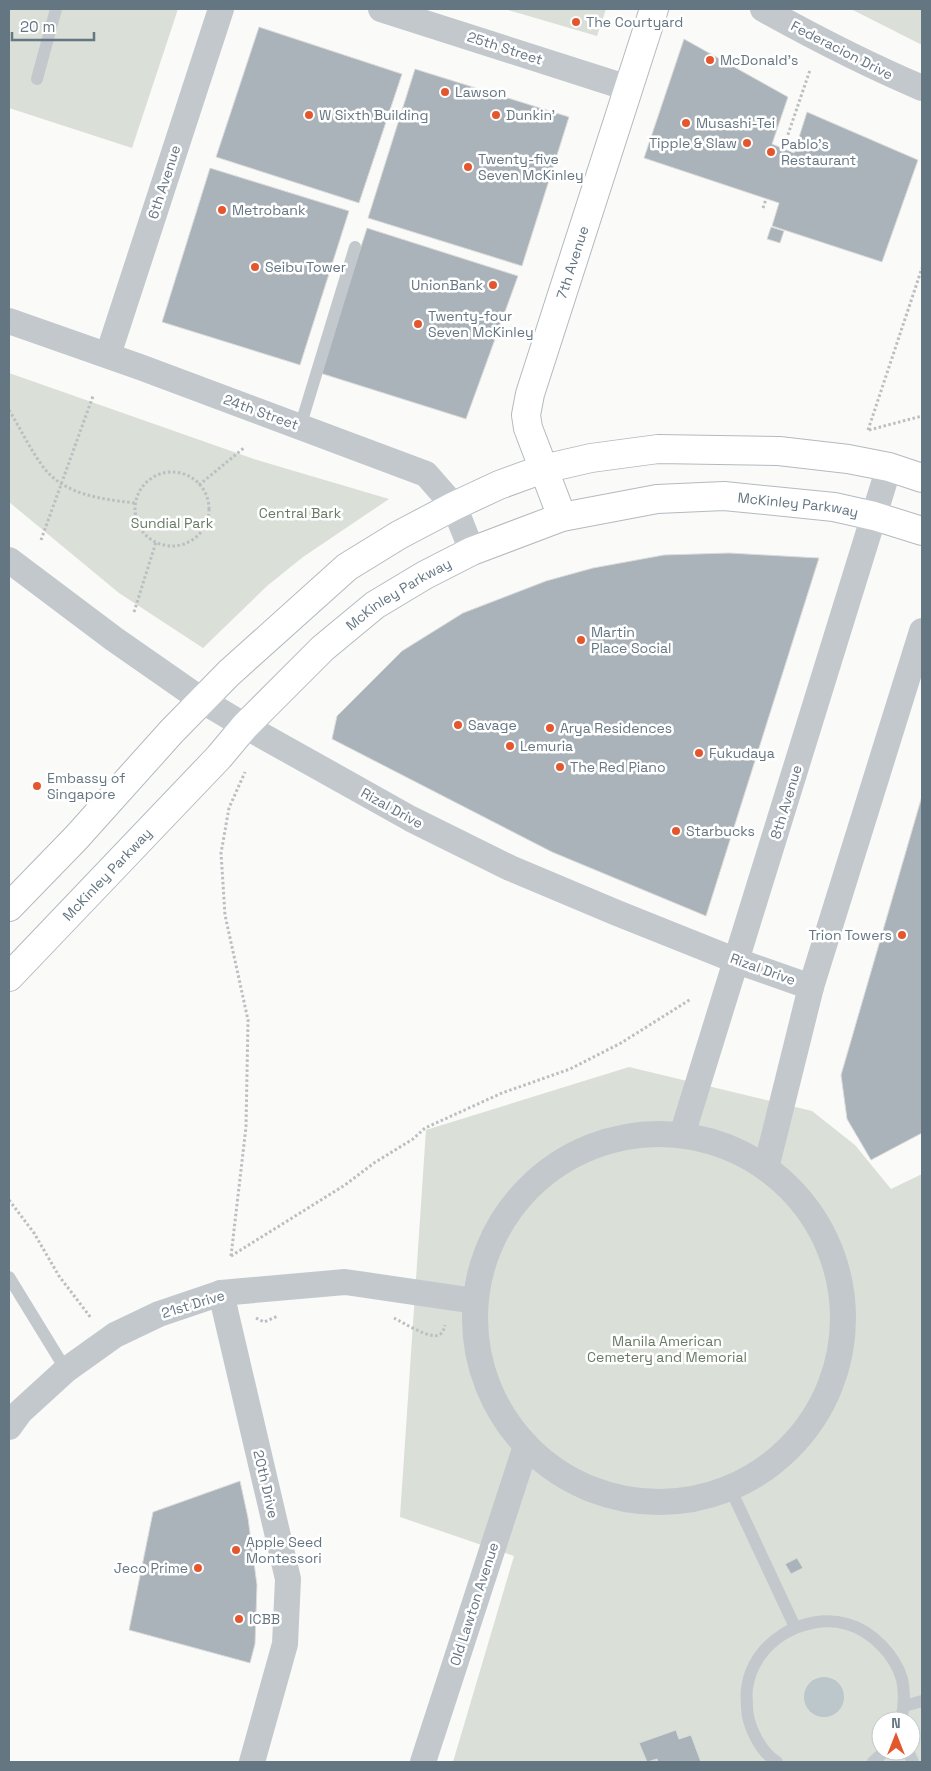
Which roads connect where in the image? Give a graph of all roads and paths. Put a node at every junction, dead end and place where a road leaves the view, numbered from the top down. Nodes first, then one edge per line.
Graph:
1 (56, 9) edge
2 (221, 9) edge
3 (381, 9) edge
4 (654, 9) edge
5 (763, 9) edge
6 (810, 70) dead end
7 (37, 79) dead end
8 (628, 88) junction
9 (922, 88) edge
10 (783, 148) dead end
11 (766, 199) dead end
12 (763, 208) dead end
13 (355, 247) dead end
14 (922, 268) edge
15 (9, 321) edge
16 (108, 355) junction
17 (93, 396) dead end
18 (9, 410) edge
19 (922, 416) edge
20 (300, 426) junction
21 (245, 447) dead end
22 (889, 467) junction
23 (543, 470) junction
24 (922, 478) edge
25 (61, 484) junction
26 (199, 484) junction
27 (135, 503) junction
28 (454, 506) junction
29 (874, 516) junction
30 (562, 517) junction
31 (922, 531) edge
32 (41, 540) dead end
33 (156, 542) junction
34 (472, 551) junction
35 (9, 560) edge
36 (134, 612) dead end
37 (922, 631) edge
38 (203, 701) junction
39 (245, 726) junction
40 (245, 772) dead end
41 (9, 907) edge
42 (737, 961) junction
43 (9, 977) edge
44 (811, 987) junction
45 (691, 999) dead end
46 (682, 1136) junction
47 (766, 1168) junction
48 (9, 1200) edge
49 (9, 1278) edge
50 (233, 1292) junction
51 (448, 1297) junction
52 (475, 1301) junction
53 (280, 1315) dead end
54 (392, 1317) dead end
55 (91, 1318) dead end
56 (66, 1370) junction
57 (9, 1427) edge
58 (526, 1446) junction
59 (730, 1488) junction
60 (795, 1627) junction
61 (922, 1701) edge
62 (904, 1706) junction
63 (903, 1711) edge
64 (252, 1762) edge
65 (423, 1762) edge
66 (777, 1762) edge

1 - 7 lane
2 - 16 street, 6th Avenue
3 - 8 street, 25th Street
4 - 8 main road, 7th Avenue
5 - 9 street, Federacion Drive
6 - 10 path
8 - 23 main road, 7th Avenue
11 - 12 path
13 - 20 lane
14 - 19 path
15 - 16 street, 24th Street
16 - 20 street, 24th Street
17 - 25 path
18 - 25 path
20 - 28 street, 24th Street
21 - 26 path
22 - 23 main road
22 - 24 main road
22 - 29 street, 8th Avenue
23 - 28 main road
23 - 30 main road, 7th Avenue
25 - 27 path
25 - 32 path
26 - 27 path
26 - 33 path
27 - 33 path
28 - 34 street, 24th Street
28 - 38 main road
29 - 30 main road, McKinley Parkway
29 - 31 main road, McKinley Parkway
29 - 42 street, 8th Avenue
30 - 34 main road, McKinley Parkway
33 - 36 path
34 - 39 main road, McKinley Parkway
35 - 38 street, Rizal Drive
37 - 44 street
38 - 39 street, Rizal Drive
38 - 41 main road
39 - 42 street, Rizal Drive
39 - 43 main road, McKinley Parkway
40 - 45 path
42 - 44 street, Rizal Drive
42 - 46 street, 8th Avenue
44 - 47 street
46 - 47 street
46 - 52 street
47 - 59 street
48 - 55 path
49 - 56 lane
50 - 51 street, 21st Drive
50 - 53 path
50 - 56 street, 21st Drive
50 - 64 street, 20th Drive
51 - 52 street, 21st Drive
51 - 54 path
52 - 58 street
56 - 57 street, 21st Drive
58 - 59 street
58 - 65 street, Old Lawton Avenue
59 - 60 lane
60 - 62 lane
60 - 66 lane
61 - 62 lane
62 - 63 lane

